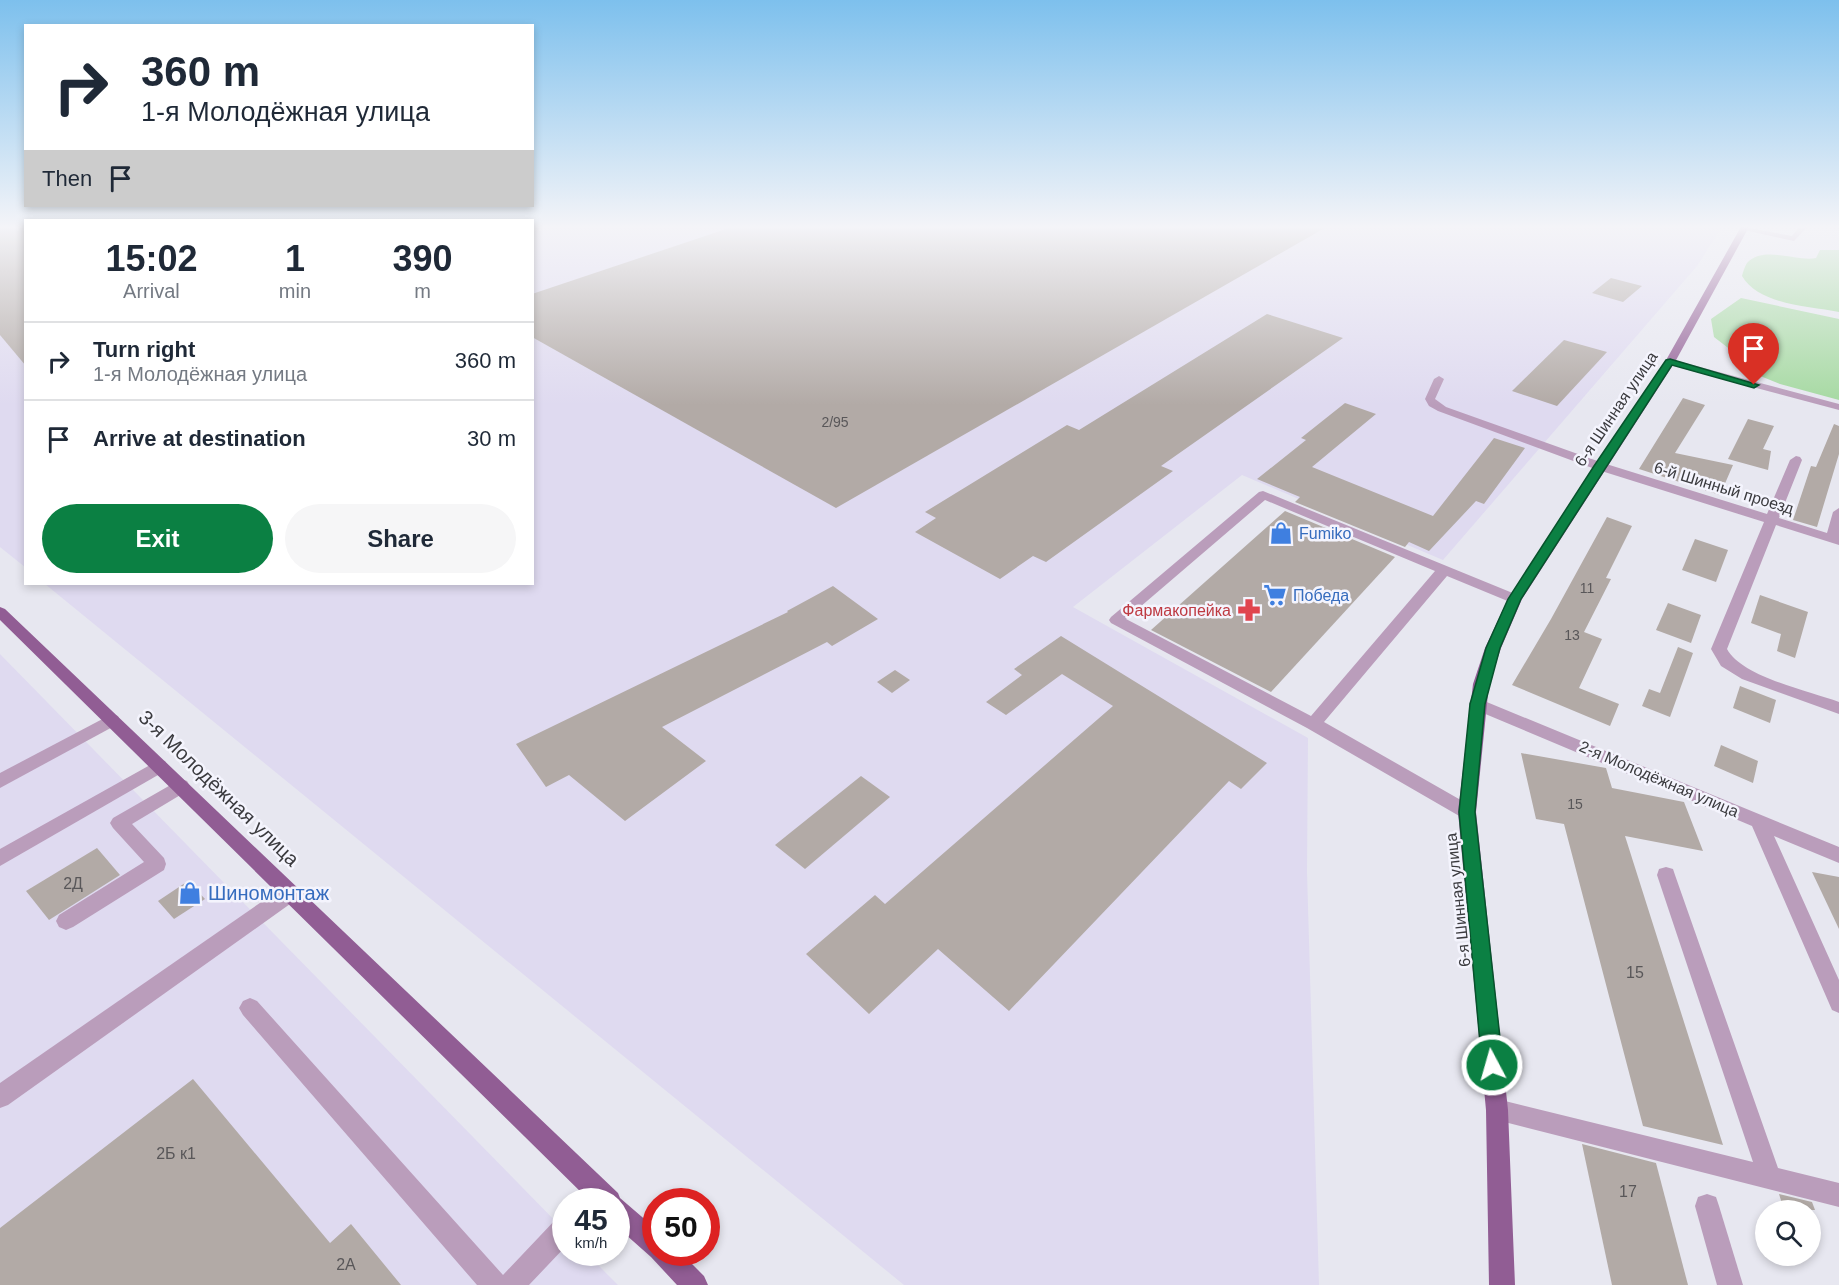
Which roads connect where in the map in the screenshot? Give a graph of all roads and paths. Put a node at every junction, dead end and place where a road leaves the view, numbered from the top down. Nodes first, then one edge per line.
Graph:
1 (1713, 285) edge
2 (1670, 362) junction
3 (1439, 379) dead end
4 (1839, 407) edge
5 (1796, 460) dead end
6 (1599, 466) junction
7 (1839, 512) edge
8 (1770, 520) junction
9 (1835, 540) edge
10 (1443, 570) junction
11 (1515, 599) junction
12 (0, 612) edge
13 (1478, 704) junction
14 (1839, 708) edge
15 (112, 720) junction
16 (1313, 724) junction
17 (159, 766) junction
18 (0, 781) edge
19 (181, 786) junction
20 (1467, 812) junction
21 (1758, 820) junction
22 (1839, 855) edge
23 (0, 858) edge
24 (1666, 874) dead end
25 (290, 893) junction
26 (66, 921) dead end
27 (1839, 1003) edge
28 (250, 1008) dead end
29 (0, 1097) edge
30 (1497, 1110) junction
31 (1770, 1178) junction
32 (589, 1188) edge
33 (1839, 1195) edge
34 (1707, 1206) dead end
35 (630, 1222) edge
36 (642, 1233) edge
37 (552, 1242) edge
38 (676, 1266) edge
39 (494, 1285) edge
40 (512, 1285) edge
41 (695, 1285) edge
42 (1502, 1285) edge
43 (1730, 1285) edge

1 - 2 main road, 6-я Шинная улица
2 - 4 lane
2 - 6 main road, 6-я Шинная улица
3 - 6 lane, 6-й Шинный проезд
5 - 8 lane
6 - 8 lane, 6-й Шинный проезд
6 - 11 main road, 6-я Шинная улица
7 - 9 lane
8 - 9 lane, 6-й Шинный проезд
8 - 14 lane
10 - 11 lane
10 - 16 lane
10 - 16 lane
11 - 13 main road, 6-я Шинная улица
12 - 15 main road, 3-я Молодёжная улица
13 - 20 main road, 6-я Шинная улица
13 - 21 lane, 2-я Молодёжная улица
15 - 17 main road, 3-я Молодёжная улица
15 - 18 lane
16 - 20 lane
17 - 19 main road, 3-я Молодёжная улица
17 - 23 lane
19 - 25 main road, 3-я Молодёжная улица
19 - 26 lane
20 - 30 main road, 6-я Шинная улица
21 - 22 lane, 2-я Молодёжная улица
21 - 27 lane
24 - 31 lane
25 - 29 lane
25 - 32 main road, 3-я Молодёжная улица
28 - 39 lane
30 - 31 lane
30 - 42 main road, 6-я Шинная улица
31 - 33 lane
34 - 43 lane
35 - 36 main road
37 - 40 lane
38 - 41 main road

